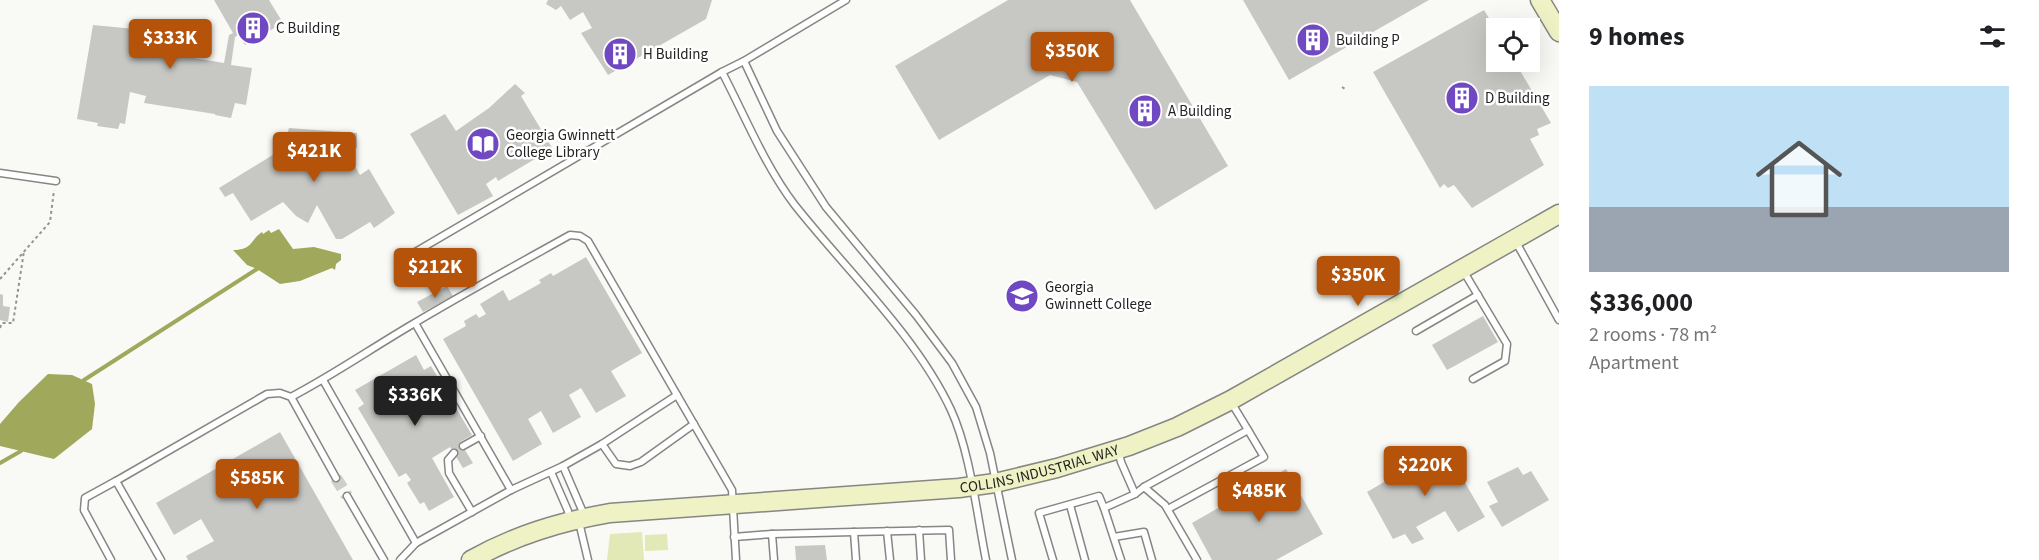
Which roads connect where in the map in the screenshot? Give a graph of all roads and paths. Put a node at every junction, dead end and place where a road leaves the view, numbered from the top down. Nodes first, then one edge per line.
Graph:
1 (846, 0) edge
2 (1540, 0) edge
3 (1559, 32) edge
4 (744, 61) junction
5 (722, 72) junction
6 (0, 173) edge
7 (56, 181) joint
8 (1559, 214) edge
9 (1514, 239) junction
10 (24, 251) junction
11 (400, 261) dead end
12 (1462, 269) junction
13 (0, 279) edge
14 (1478, 295) junction
15 (1559, 320) edge
16 (415, 323) junction
17 (0, 328) edge
18 (1416, 331) dead end
19 (1473, 379) dead end
20 (323, 380) junction
21 (677, 395) junction
22 (291, 397) junction
23 (1231, 400) junction
24 (694, 424) junction
25 (1248, 430) junction
26 (481, 436) junction
27 (602, 444) junction
28 (463, 446) dead end
29 (1118, 449) junction
30 (454, 453) dead end
31 (563, 466) junction
32 (551, 472) junction
33 (336, 478) tunnel mouth
34 (116, 481) junction
35 (995, 483) junction
36 (972, 486) junction
37 (1144, 487) junction
38 (511, 490) junction
39 (1135, 494) junction
40 (347, 496) tunnel mouth
41 (733, 505) junction
42 (1070, 505) junction
43 (1104, 508) junction
44 (1168, 509) junction
45 (472, 512) junction
46 (578, 519) junction
47 (919, 530) junction
48 (887, 531) junction
49 (854, 532) junction
50 (772, 534) junction
51 (734, 537) junction
52 (1114, 537) junction
53 (416, 543) junction
54 (111, 560) edge
55 (161, 560) edge
56 (384, 560) edge
57 (400, 560) edge
58 (471, 560) edge
59 (588, 560) edge
60 (736, 560) edge
61 (774, 560) edge
62 (856, 560) edge
63 (890, 560) edge
64 (921, 560) edge
65 (951, 560) edge
66 (986, 560) edge
67 (1012, 560) edge
68 (1053, 560) edge
69 (1085, 560) edge
70 (1120, 560) edge
71 (1152, 560) edge
72 (1197, 560) edge

1 - 4 lane
2 - 3 street
4 - 5 lane
4 - 35 lane
5 - 11 lane
5 - 36 lane
6 - 7 lane
7 - 10 path
8 - 9 street, COLLINS INDUSTRIAL WAY
9 - 12 street, COLLINS INDUSTRIAL WAY
9 - 15 lane
10 - 13 path
10 - 17 path
12 - 14 lane
12 - 23 street, COLLINS INDUSTRIAL WAY
14 - 18 lane
14 - 19 lane
16 - 20 lane
16 - 21 lane
16 - 26 lane
20 - 22 lane
20 - 53 lane
21 - 24 lane
21 - 27 lane
22 - 33 lane
22 - 34 lane
23 - 25 lane
23 - 29 street, COLLINS INDUSTRIAL WAY
24 - 27 lane
24 - 41 lane
25 - 37 lane
25 - 44 lane
26 - 28 lane
26 - 38 lane
27 - 31 lane
29 - 35 street, COLLINS INDUSTRIAL WAY
29 - 39 lane
30 - 45 lane
31 - 32 lane
31 - 46 lane
32 - 38 lane
32 - 46 lane
34 - 54 lane
34 - 55 lane
35 - 36 street, COLLINS INDUSTRIAL WAY
35 - 67 lane
36 - 41 street, COLLINS INDUSTRIAL WAY
36 - 66 lane
37 - 39 lane
37 - 44 lane
38 - 45 lane
39 - 43 lane
40 - 56 lane
41 - 46 street, COLLINS INDUSTRIAL WAY
41 - 51 lane
42 - 43 lane
42 - 68 lane
42 - 69 lane
43 - 52 lane
44 - 72 lane
45 - 53 lane
46 - 58 street, COLLINS INDUSTRIAL WAY
46 - 59 lane
47 - 48 lane
47 - 64 lane
47 - 65 lane
48 - 49 lane
48 - 63 lane
49 - 50 lane
49 - 62 lane
50 - 51 lane
50 - 61 lane
51 - 60 lane
52 - 70 lane
52 - 71 lane
53 - 57 lane

